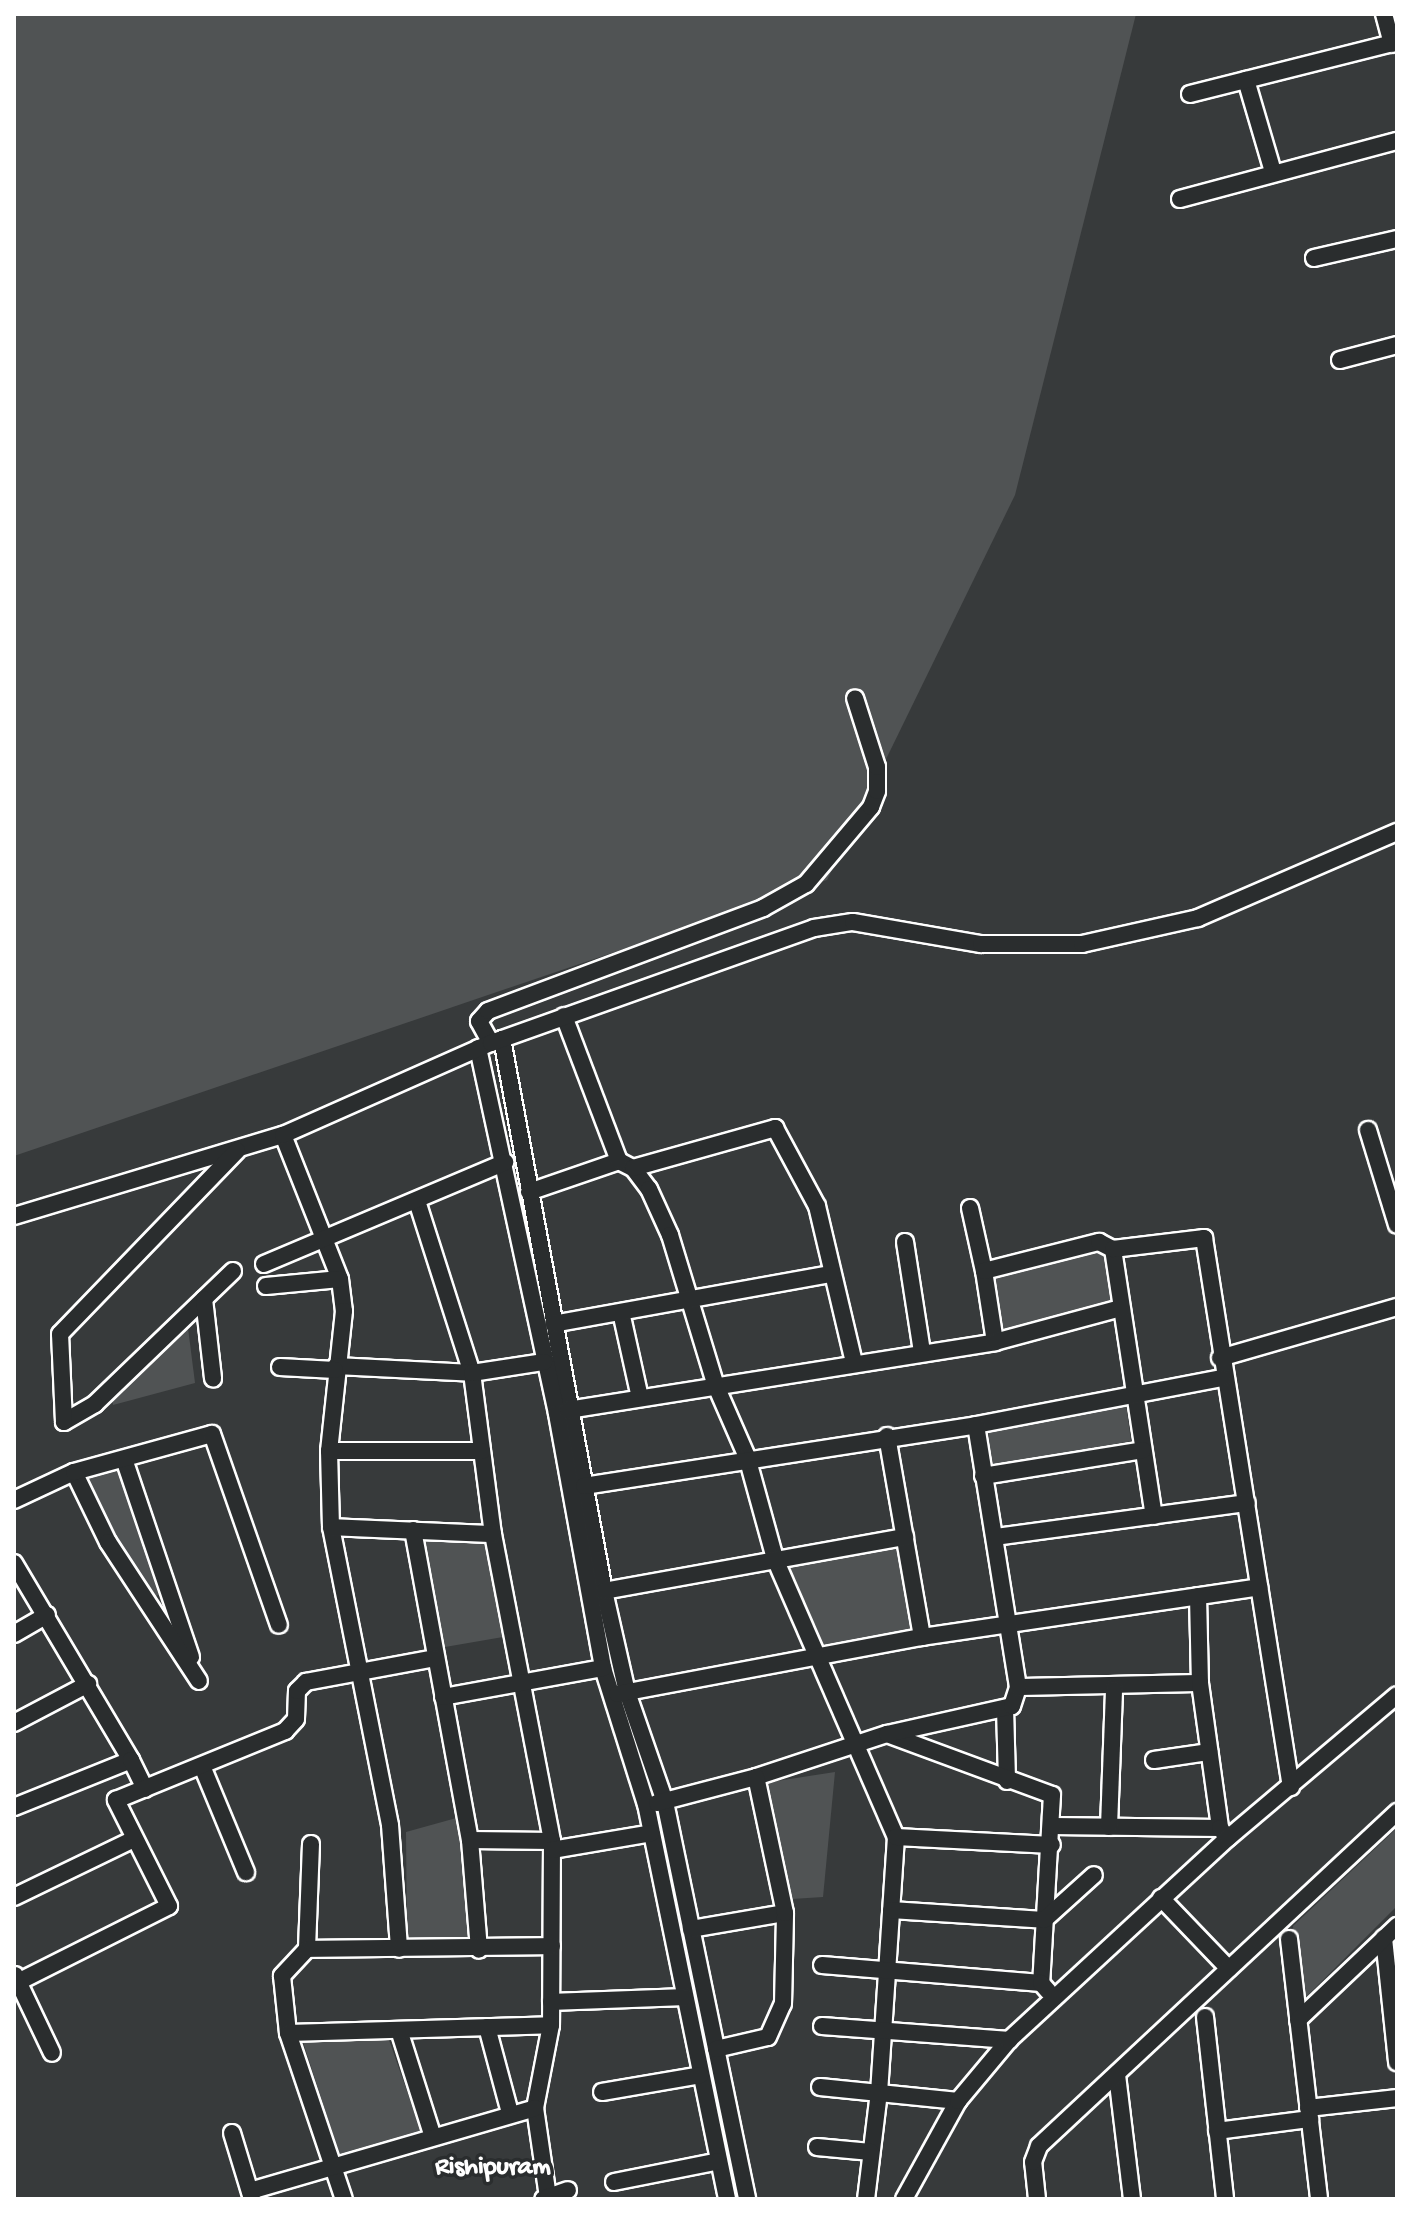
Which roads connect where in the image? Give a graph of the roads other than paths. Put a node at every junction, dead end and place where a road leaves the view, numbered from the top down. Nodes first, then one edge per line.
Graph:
1 (1384, 14) edge
2 (1394, 43) edge
3 (1246, 80) junction
4 (1190, 94) dead end
5 (1397, 141) edge
6 (1273, 172) junction
7 (1180, 199) dead end
8 (1397, 239) edge
9 (1314, 258) dead end
10 (1397, 345) edge
11 (1340, 360) dead end
12 (855, 698) dead end
13 (1397, 832) edge
14 (564, 1016) junction
15 (490, 1044) junction
16 (1368, 1130) dead end
17 (283, 1135) junction
18 (238, 1150) junction
19 (505, 1162) junction
20 (626, 1164) junction
21 (529, 1192) junction
22 (417, 1201) junction
23 (970, 1208) dead end
24 (14, 1216) edge
25 (1397, 1225) edge
26 (326, 1240) junction
27 (905, 1242) dead end
28 (1113, 1249) junction
29 (264, 1264) dead end
30 (233, 1271) dead end
31 (984, 1271) junction
32 (832, 1274) junction
33 (340, 1279) junction
34 (266, 1286) dead end
35 (204, 1299) junction
36 (689, 1300) junction
37 (1397, 1307) edge
38 (1121, 1308) junction
39 (621, 1312) junction
40 (553, 1324) junction
41 (995, 1342) junction
42 (922, 1352) junction
43 (1220, 1358) junction
44 (544, 1362) junction
45 (854, 1363) junction
46 (280, 1367) dead end
47 (336, 1368) junction
48 (472, 1373) junction
49 (213, 1378) dead end
50 (1223, 1378) junction
51 (716, 1386) junction
52 (1133, 1395) junction
53 (640, 1398) junction
54 (568, 1410) junction
55 (976, 1425) junction
56 (887, 1436) junction
57 (1143, 1450) junction
58 (329, 1451) junction
59 (482, 1451) junction
60 (747, 1457) junction
61 (124, 1459) junction
62 (74, 1472) junction
63 (983, 1476) junction
64 (584, 1486) junction
65 (14, 1500) edge
66 (1247, 1503) junction
67 (1154, 1516) junction
68 (331, 1527) junction
69 (413, 1530) junction
70 (493, 1534) junction
71 (905, 1537) junction
72 (995, 1537) junction
73 (775, 1559) junction
74 (14, 1563) edge
75 (1259, 1587) junction
76 (604, 1591) junction
77 (1198, 1596) junction
78 (47, 1615) junction
79 (1009, 1622) junction
80 (279, 1625) dead end
81 (14, 1634) edge
82 (922, 1637) junction
83 (815, 1655) junction
84 (435, 1658) junction
85 (603, 1668) junction
86 (360, 1674) junction
87 (520, 1683) junction
88 (1200, 1683) junction
89 (88, 1684) junction
90 (1018, 1687) junction
91 (1114, 1689) junction
92 (627, 1692) junction
93 (610, 1696) junction
94 (443, 1697) junction
95 (1394, 1702) edge
96 (1005, 1708) junction
97 (14, 1723) edge
98 (887, 1734) junction
99 (855, 1747) junction
100 (1209, 1752) junction
101 (131, 1760) junction
102 (1154, 1760) dead end
103 (202, 1766) junction
104 (756, 1777) junction
105 (1007, 1781) junction
106 (1291, 1787) junction
107 (145, 1789) junction
108 (665, 1802) junction
109 (646, 1804) junction
110 (14, 1807) edge
111 (1397, 1812) edge
112 (1052, 1826) junction
113 (1109, 1827) junction
114 (652, 1833) junction
115 (1224, 1833) junction
116 (896, 1837) junction
117 (134, 1839) junction
118 (470, 1840) junction
119 (311, 1844) dead end
120 (1052, 1845) junction
121 (552, 1846) junction
122 (246, 1872) dead end
123 (1094, 1875) dead end
124 (14, 1897) edge
125 (1161, 1898) junction
126 (891, 1910) junction
127 (785, 1913) junction
128 (1044, 1920) junction
129 (691, 1929) junction
130 (1391, 1932) edge
131 (1289, 1939) dead end
132 (552, 1946) junction
133 (307, 1949) junction
134 (399, 1949) junction
135 (479, 1950) junction
136 (822, 1965) dead end
137 (1229, 1969) junction
138 (888, 1972) junction
139 (16, 1978) edge
140 (1041, 1983) junction
141 (1053, 1996) junction
142 (685, 1997) junction
143 (551, 2002) junction
144 (1205, 2017) dead end
145 (1298, 2020) junction
146 (551, 2025) junction
147 (822, 2026) dead end
148 (487, 2027) junction
149 (399, 2030) junction
150 (883, 2030) junction
151 (288, 2033) junction
152 (1009, 2040) junction
153 (716, 2049) junction
154 (52, 2053) dead end
155 (1397, 2062) edge
156 (701, 2075) junction
157 (1117, 2075) junction
158 (820, 2087) dead end
159 (602, 2092) dead end
160 (879, 2092) junction
161 (1397, 2098) edge
162 (958, 2101) junction
163 (535, 2108) junction
164 (510, 2113) junction
165 (1309, 2113) junction
166 (1217, 2131) junction
167 (232, 2133) dead end
168 (432, 2134) junction
169 (817, 2147) dead end
170 (871, 2152) junction
171 (719, 2161) junction
172 (333, 2164) junction
173 (614, 2182) dead end
174 (568, 2190) dead end
175 (251, 2195) edge
176 (546, 2198) edge
177 (344, 2199) edge
178 (727, 2199) edge
179 (747, 2199) edge
180 (866, 2199) edge
181 (904, 2199) edge
182 (1037, 2199) edge
183 (1132, 2199) edge
184 (1225, 2199) edge
185 (1319, 2199) edge

1 - 2 street
2 - 3 street
3 - 4 street
3 - 6 street
5 - 6 street
6 - 7 street
8 - 9 street
10 - 11 street
12 - 15 street
13 - 14 street
14 - 15 street
14 - 20 street
15 - 17 street
15 - 19 street
15 - 21 street
16 - 25 street
17 - 18 street
17 - 26 street
18 - 24 street
18 - 35 street
19 - 22 street
19 - 44 street
20 - 21 street
20 - 32 street
20 - 36 street
21 - 40 street
22 - 26 street
22 - 48 street
23 - 31 street
26 - 29 street
26 - 33 street
27 - 42 street
28 - 31 street
28 - 38 street
28 - 43 street
30 - 35 street
31 - 41 street
32 - 36 street
32 - 45 street
33 - 34 street
33 - 47 street
35 - 49 street
36 - 39 street
36 - 51 street
37 - 43 street
38 - 41 street
38 - 52 street
39 - 40 street
39 - 53 street
40 - 54 street
41 - 42 street
42 - 45 street
43 - 50 street
44 - 48 street
44 - 85 street
45 - 51 street
46 - 47 street
47 - 48 street
47 - 58 street
48 - 59 street
50 - 52 street
50 - 66 street
51 - 53 street
51 - 60 street
52 - 55 street
52 - 57 street
53 - 54 street
54 - 64 street
55 - 56 street
55 - 63 street
56 - 60 street
56 - 71 street
57 - 63 street
57 - 67 street
58 - 59 street
58 - 68 street
59 - 70 street
60 - 64 street
60 - 73 street
61 - 62 street
61 - 62 street
61 - 80 street
62 - 65 street
63 - 72 street
64 - 76 street
66 - 67 street
66 - 75 street
67 - 72 street
68 - 69 street
68 - 86 street
69 - 70 street
69 - 84 street
70 - 87 street
71 - 73 street
71 - 82 street
72 - 79 street
73 - 76 street
73 - 83 street
74 - 78 street
75 - 77 street
75 - 106 street
76 - 92 street
77 - 79 street
77 - 88 street
78 - 81 street
78 - 89 street
79 - 82 street
79 - 90 street
82 - 83 street
83 - 92 street
83 - 99 street
84 - 86 street
84 - 94 street
85 - 87 street
85 - 93 street
86 - 103 street
86 - 134 street
87 - 94 street
87 - 121 street
88 - 91 street
88 - 100 street
89 - 97 street
89 - 101 street
90 - 91 street
90 - 96 street
91 - 113 street
92 - 93 street
92 - 108 street
93 - 109 street
94 - 118 street
95 - 106 street
96 - 98 street
96 - 105 street
98 - 99 street
98 - 105 street
99 - 104 street
99 - 116 street
100 - 102 street
100 - 115 street
101 - 107 street
101 - 110 street
103 - 107 street
103 - 122 street
104 - 108 street
104 - 127 street
105 - 112 street
106 - 115 street
107 - 117 street
108 - 109 street
108 - 129 street
109 - 114 street
111 - 137 street
112 - 113 street
112 - 120 street
113 - 115 street
114 - 121 street
114 - 142 street
115 - 125 street
116 - 120 street
116 - 126 street
117 - 124 street
117 - 139 street
118 - 121 street
118 - 135 street
119 - 133 street
120 - 128 street
121 - 132 street
123 - 128 street
125 - 137 street
125 - 141 street
126 - 128 street
126 - 138 street
127 - 129 street
127 - 153 street
128 - 140 street
129 - 153 street
130 - 145 street
130 - 155 street
131 - 145 street
132 - 135 street
132 - 143 street
133 - 134 street
133 - 151 street
134 - 135 street
136 - 138 street
137 - 157 street
138 - 140 street
138 - 150 street
139 - 154 street
140 - 141 street
141 - 152 street
142 - 143 street
142 - 156 street
143 - 146 street
144 - 166 street
145 - 165 street
146 - 148 street
146 - 163 street
147 - 150 street
148 - 149 street
148 - 164 street
149 - 151 street
149 - 168 street
150 - 152 street
150 - 160 street
151 - 172 street
152 - 162 street
153 - 179 street
156 - 159 street
156 - 171 street
157 - 182 street
157 - 183 street
158 - 160 street
160 - 162 street
160 - 170 street
161 - 165 street
162 - 181 street
163 - 164 street
163 - 176 street
164 - 168 street
165 - 166 street
165 - 185 street
166 - 184 street
167 - 175 street
168 - 172 street
169 - 170 street
170 - 180 street
171 - 173 street
171 - 178 street
172 - 175 street
172 - 177 street
174 - 176 street

